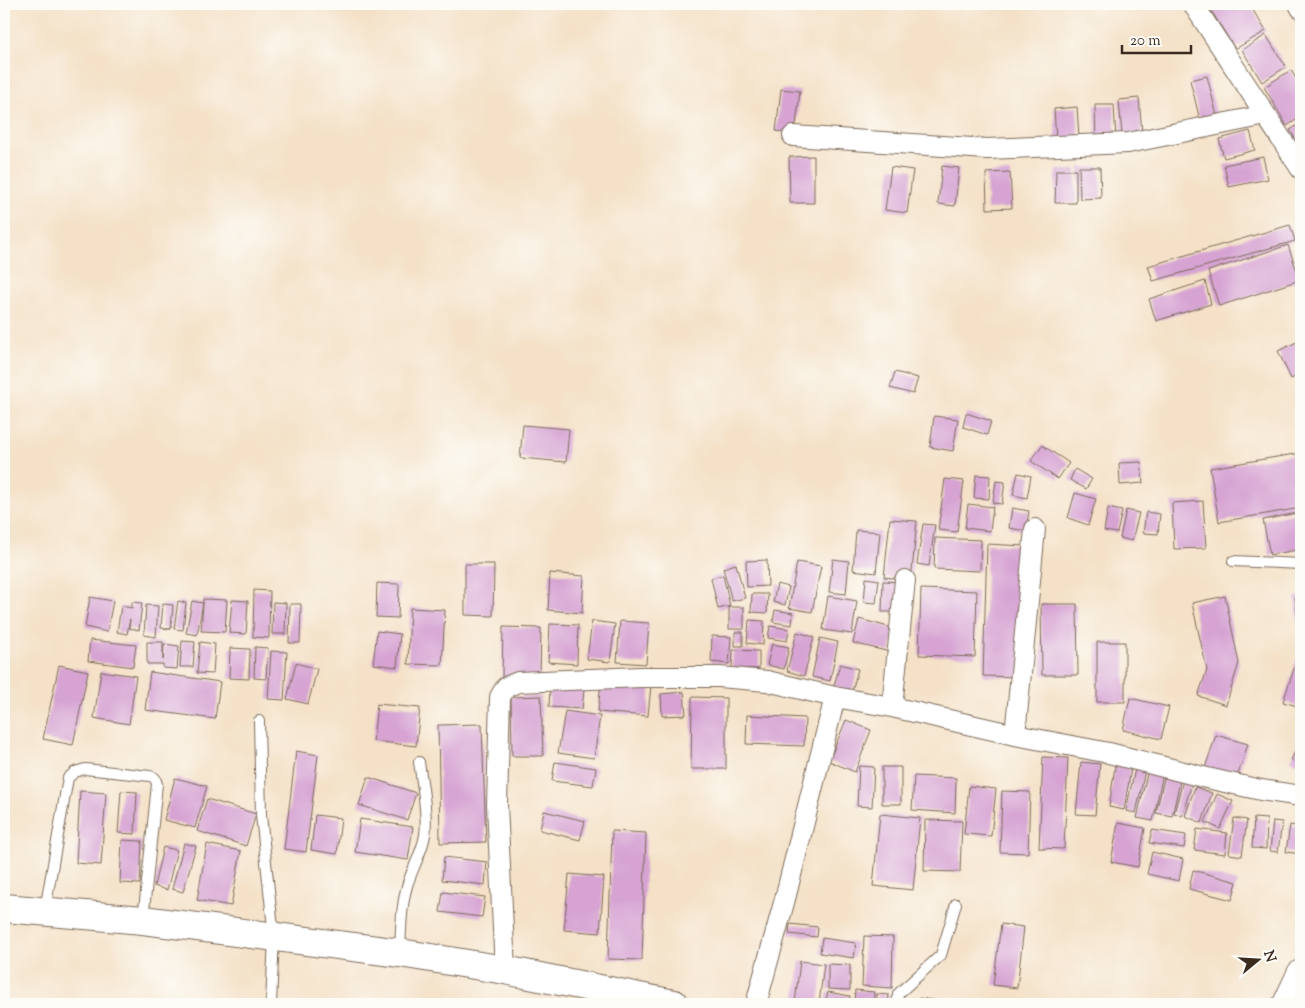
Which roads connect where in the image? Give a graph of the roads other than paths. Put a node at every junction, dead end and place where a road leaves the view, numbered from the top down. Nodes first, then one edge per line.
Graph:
1 (1193, 4) edge
2 (1298, 4) edge
3 (1301, 8) edge
4 (1266, 115) junction
5 (793, 136) dead end
6 (1301, 170) edge
7 (1035, 529) dead end
8 (1233, 561) dead end
9 (1301, 564) edge
10 (905, 580) dead end
11 (835, 697) junction
12 (892, 707) junction
13 (259, 721) dead end
14 (1015, 735) junction
15 (420, 762) dead end
16 (1301, 796) edge
17 (956, 904) dead end
18 (4, 908) edge
19 (45, 911) junction
20 (143, 920) junction
21 (274, 937) junction
22 (400, 953) junction
23 (505, 970) junction
24 (1301, 974) edge
25 (270, 1004) edge
26 (674, 1004) edge
27 (756, 1004) edge
28 (897, 1004) edge
29 (1287, 1004) edge

1 - 4 street
2 - 3 street
4 - 5 street
4 - 6 street
7 - 14 street
8 - 9 lane
10 - 12 street
11 - 12 street
11 - 23 street
11 - 27 street
12 - 14 street
13 - 21 lane
14 - 16 street
15 - 22 lane
17 - 28 lane
18 - 19 main road
19 - 20 main road
19 - 20 lane
20 - 21 main road
21 - 22 main road
21 - 25 lane
22 - 23 main road
23 - 26 main road
24 - 29 main road

